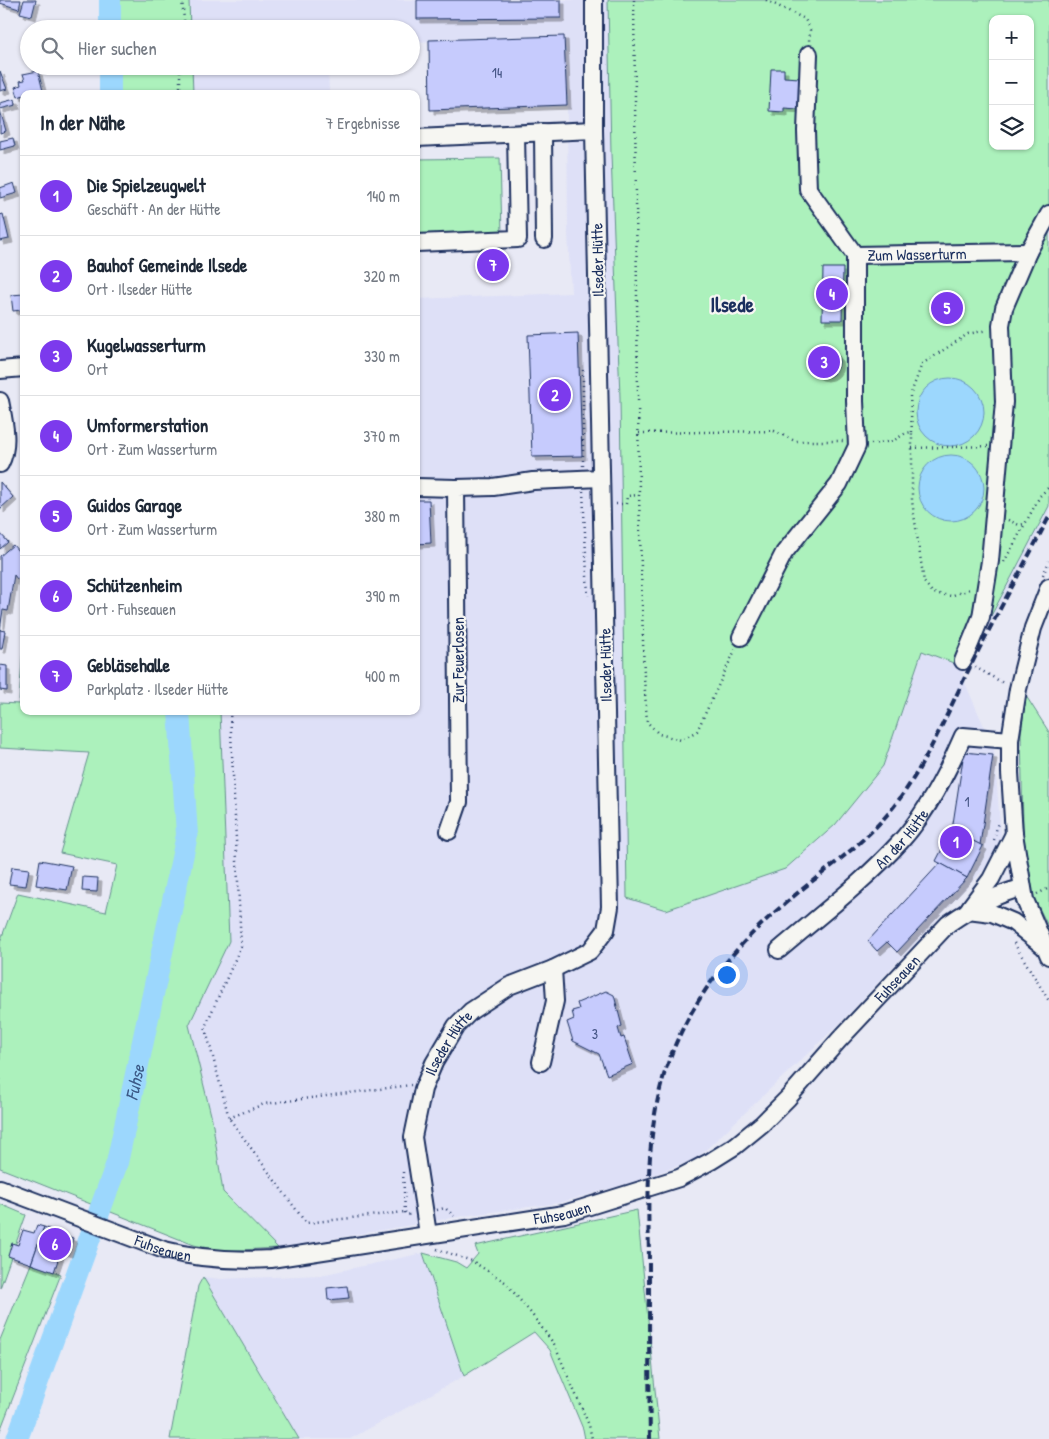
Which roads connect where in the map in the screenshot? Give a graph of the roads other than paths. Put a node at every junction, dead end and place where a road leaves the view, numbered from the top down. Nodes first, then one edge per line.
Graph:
1 (594, 0) edge
2 (809, 54) road end
3 (594, 130) junction
4 (543, 132) junction
5 (516, 134) junction
6 (420, 138) edge
7 (1049, 214) edge
8 (544, 239) dead end
9 (420, 243) edge
10 (1028, 252) junction
11 (855, 255) junction
12 (20, 368) edge
13 (0, 370) edge
14 (0, 401) edge
15 (0, 464) edge
16 (601, 478) junction
17 (420, 487) edge
18 (456, 488) junction
19 (1049, 587) edge
20 (740, 637) road end
21 (963, 660) road end
22 (1010, 740) junction
23 (449, 831) dead end
24 (1014, 834) junction
25 (1022, 888) junction
26 (968, 910) junction
27 (779, 950) dead end
28 (1047, 952) edge
29 (553, 969) junction
30 (541, 1062) dead end
31 (0, 1188) edge
32 (433, 1242) junction

1 - 3 street, Ilseder Hütte
2 - 11 street, Zum Wasserturm
3 - 4 street
3 - 16 street, Ilseder Hütte
4 - 5 street
4 - 8 street
5 - 6 street
5 - 9 street
7 - 10 street
10 - 11 street, Zum Wasserturm
10 - 21 street
11 - 20 street
12 - 13 street
14 - 15 street
16 - 18 street
16 - 29 street, Ilseder Hütte
17 - 18 street
18 - 23 street, Zur Feuerlosen
19 - 22 street
22 - 24 street
22 - 27 street, An der Hütte
24 - 25 street
24 - 26 street
25 - 26 street, Fuhseauen
25 - 28 street
26 - 28 street
26 - 32 street, Fuhseauen
29 - 30 street
29 - 32 street, Ilseder Hütte
31 - 32 street, Fuhseauen

